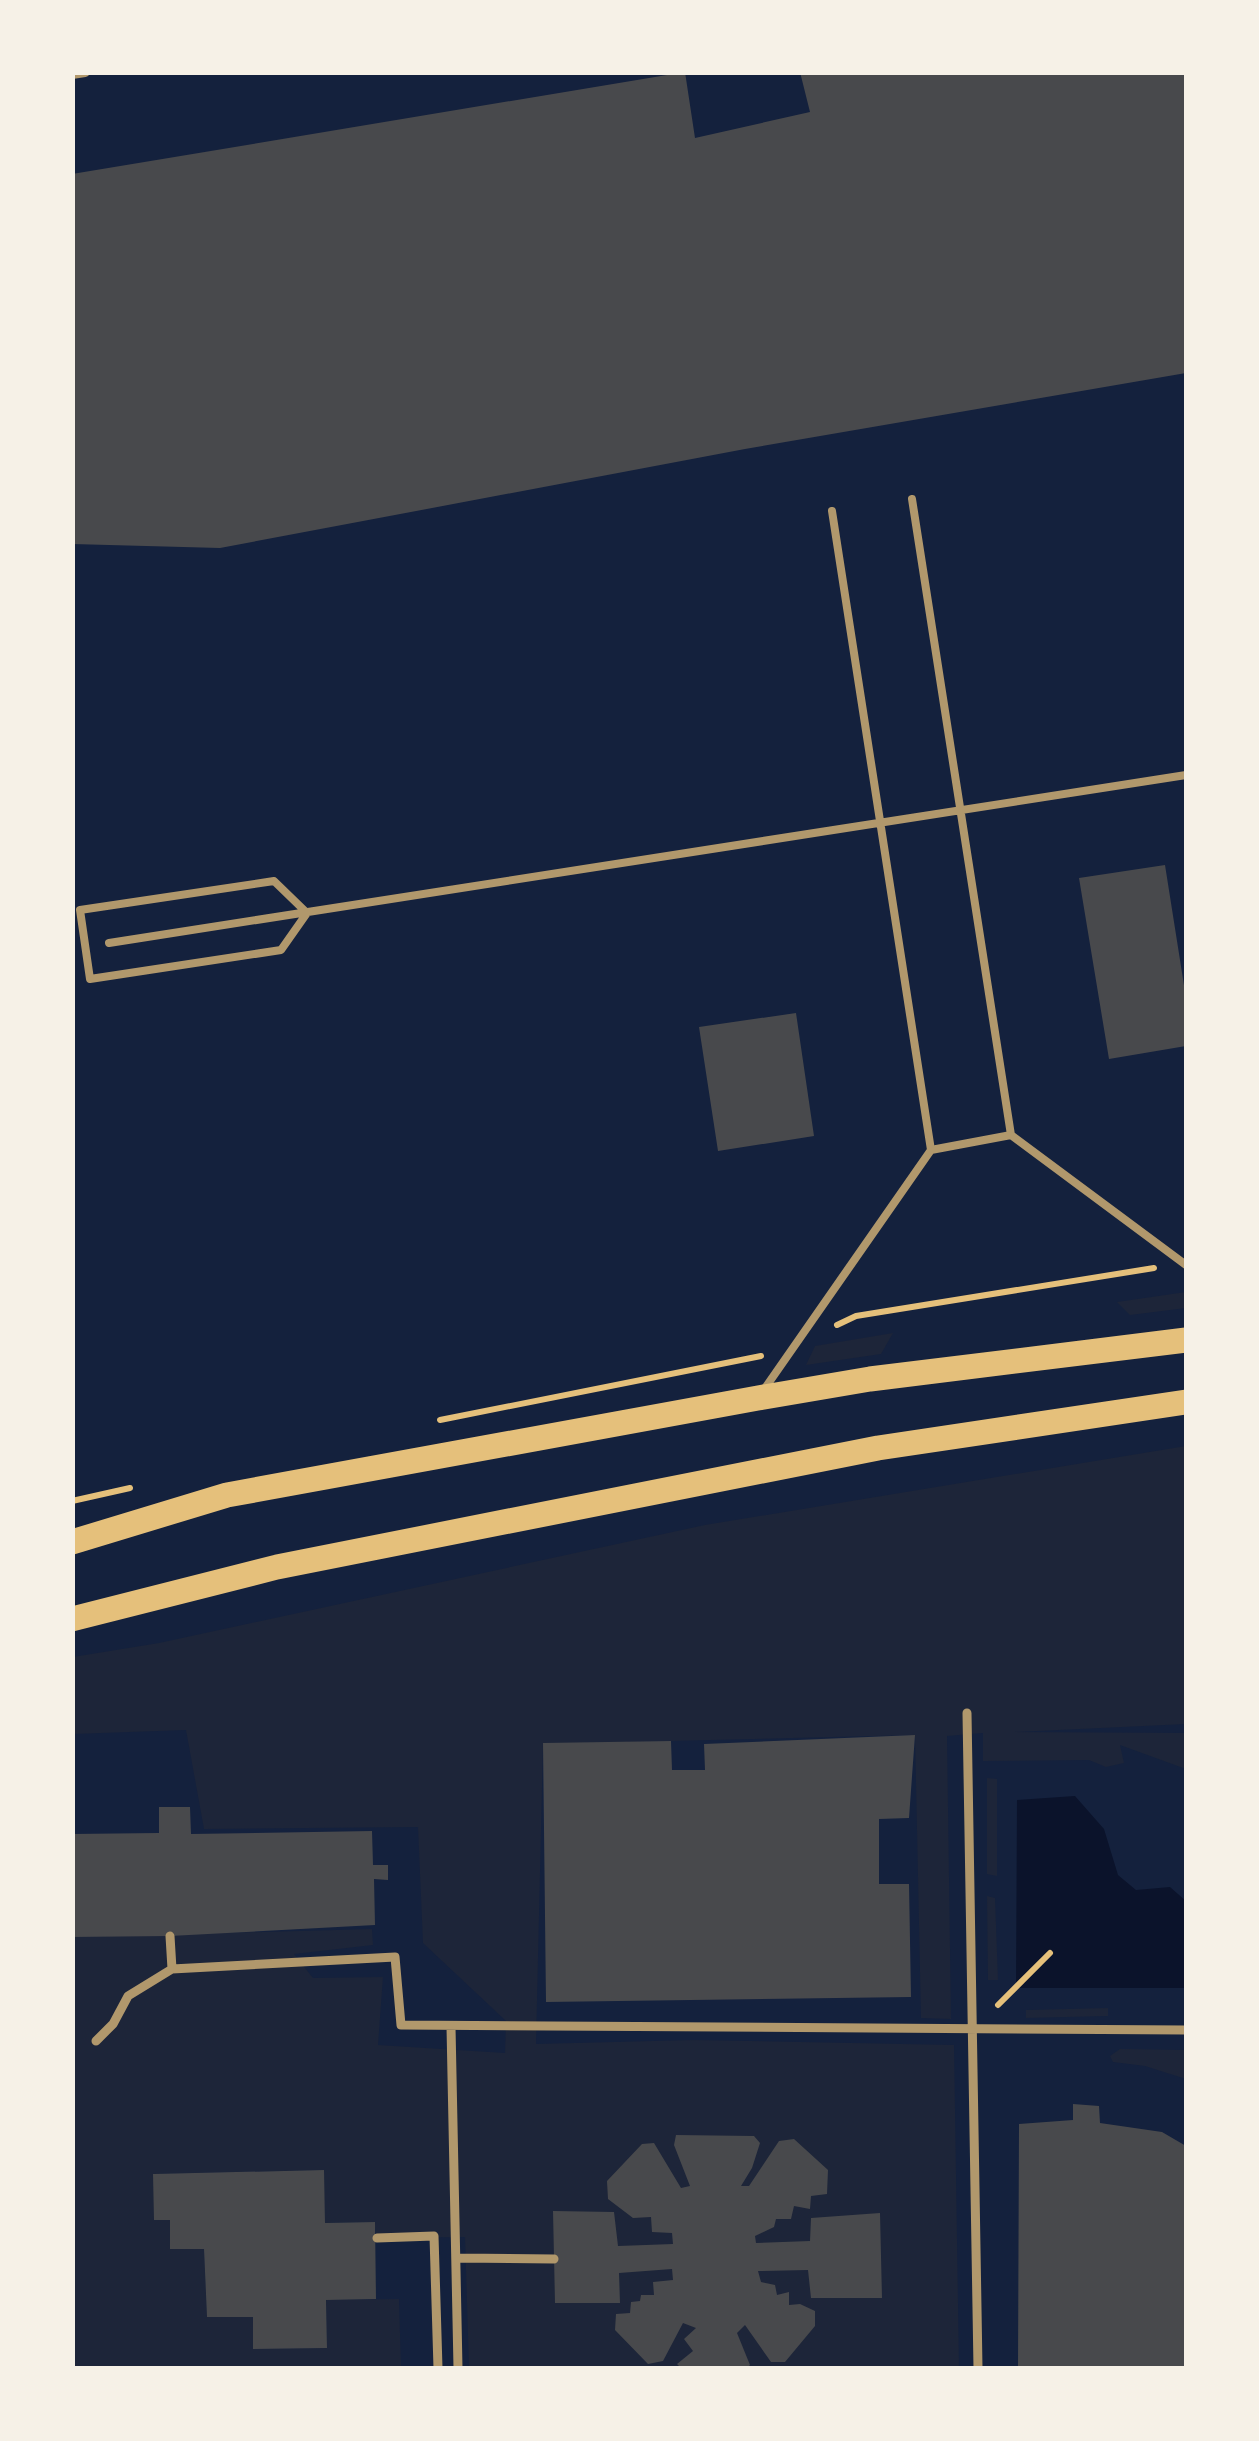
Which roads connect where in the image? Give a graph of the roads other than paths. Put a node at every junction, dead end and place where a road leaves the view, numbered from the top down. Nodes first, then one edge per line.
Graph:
1 (84, 72) edge
2 (72, 74) edge
3 (912, 499) dead end
4 (832, 511) dead end
5 (1186, 775) edge
6 (960, 811) junction
7 (880, 823) junction
8 (306, 913) junction
9 (110, 942) dead end
10 (1011, 1136) junction
11 (931, 1150) junction
12 (1186, 1265) edge
13 (1186, 1340) edge
14 (758, 1398) junction
15 (1186, 1402) edge
16 (72, 1542) edge
17 (72, 1618) edge
18 (967, 1712) dead end
19 (170, 1936) dead end
20 (172, 1969) junction
21 (451, 2027) junction
22 (974, 2030) junction
23 (1186, 2030) edge
24 (96, 2041) dead end
25 (377, 2238) dead end
26 (458, 2258) junction
27 (554, 2259) dead end
28 (438, 2368) edge
29 (458, 2368) edge
30 (978, 2368) edge

1 - 2 street
3 - 6 lane
4 - 7 lane
5 - 6 lane
6 - 7 lane
6 - 10 lane
7 - 8 lane
7 - 11 lane
8 - 8 lane
8 - 9 lane
10 - 11 lane
10 - 12 lane
11 - 14 lane
13 - 14 main road
14 - 16 main road
15 - 17 main road
18 - 22 street
19 - 20 street
20 - 21 street
20 - 24 street
21 - 22 street
21 - 26 street
22 - 23 street
22 - 30 street
25 - 28 street
26 - 27 street
26 - 29 street

